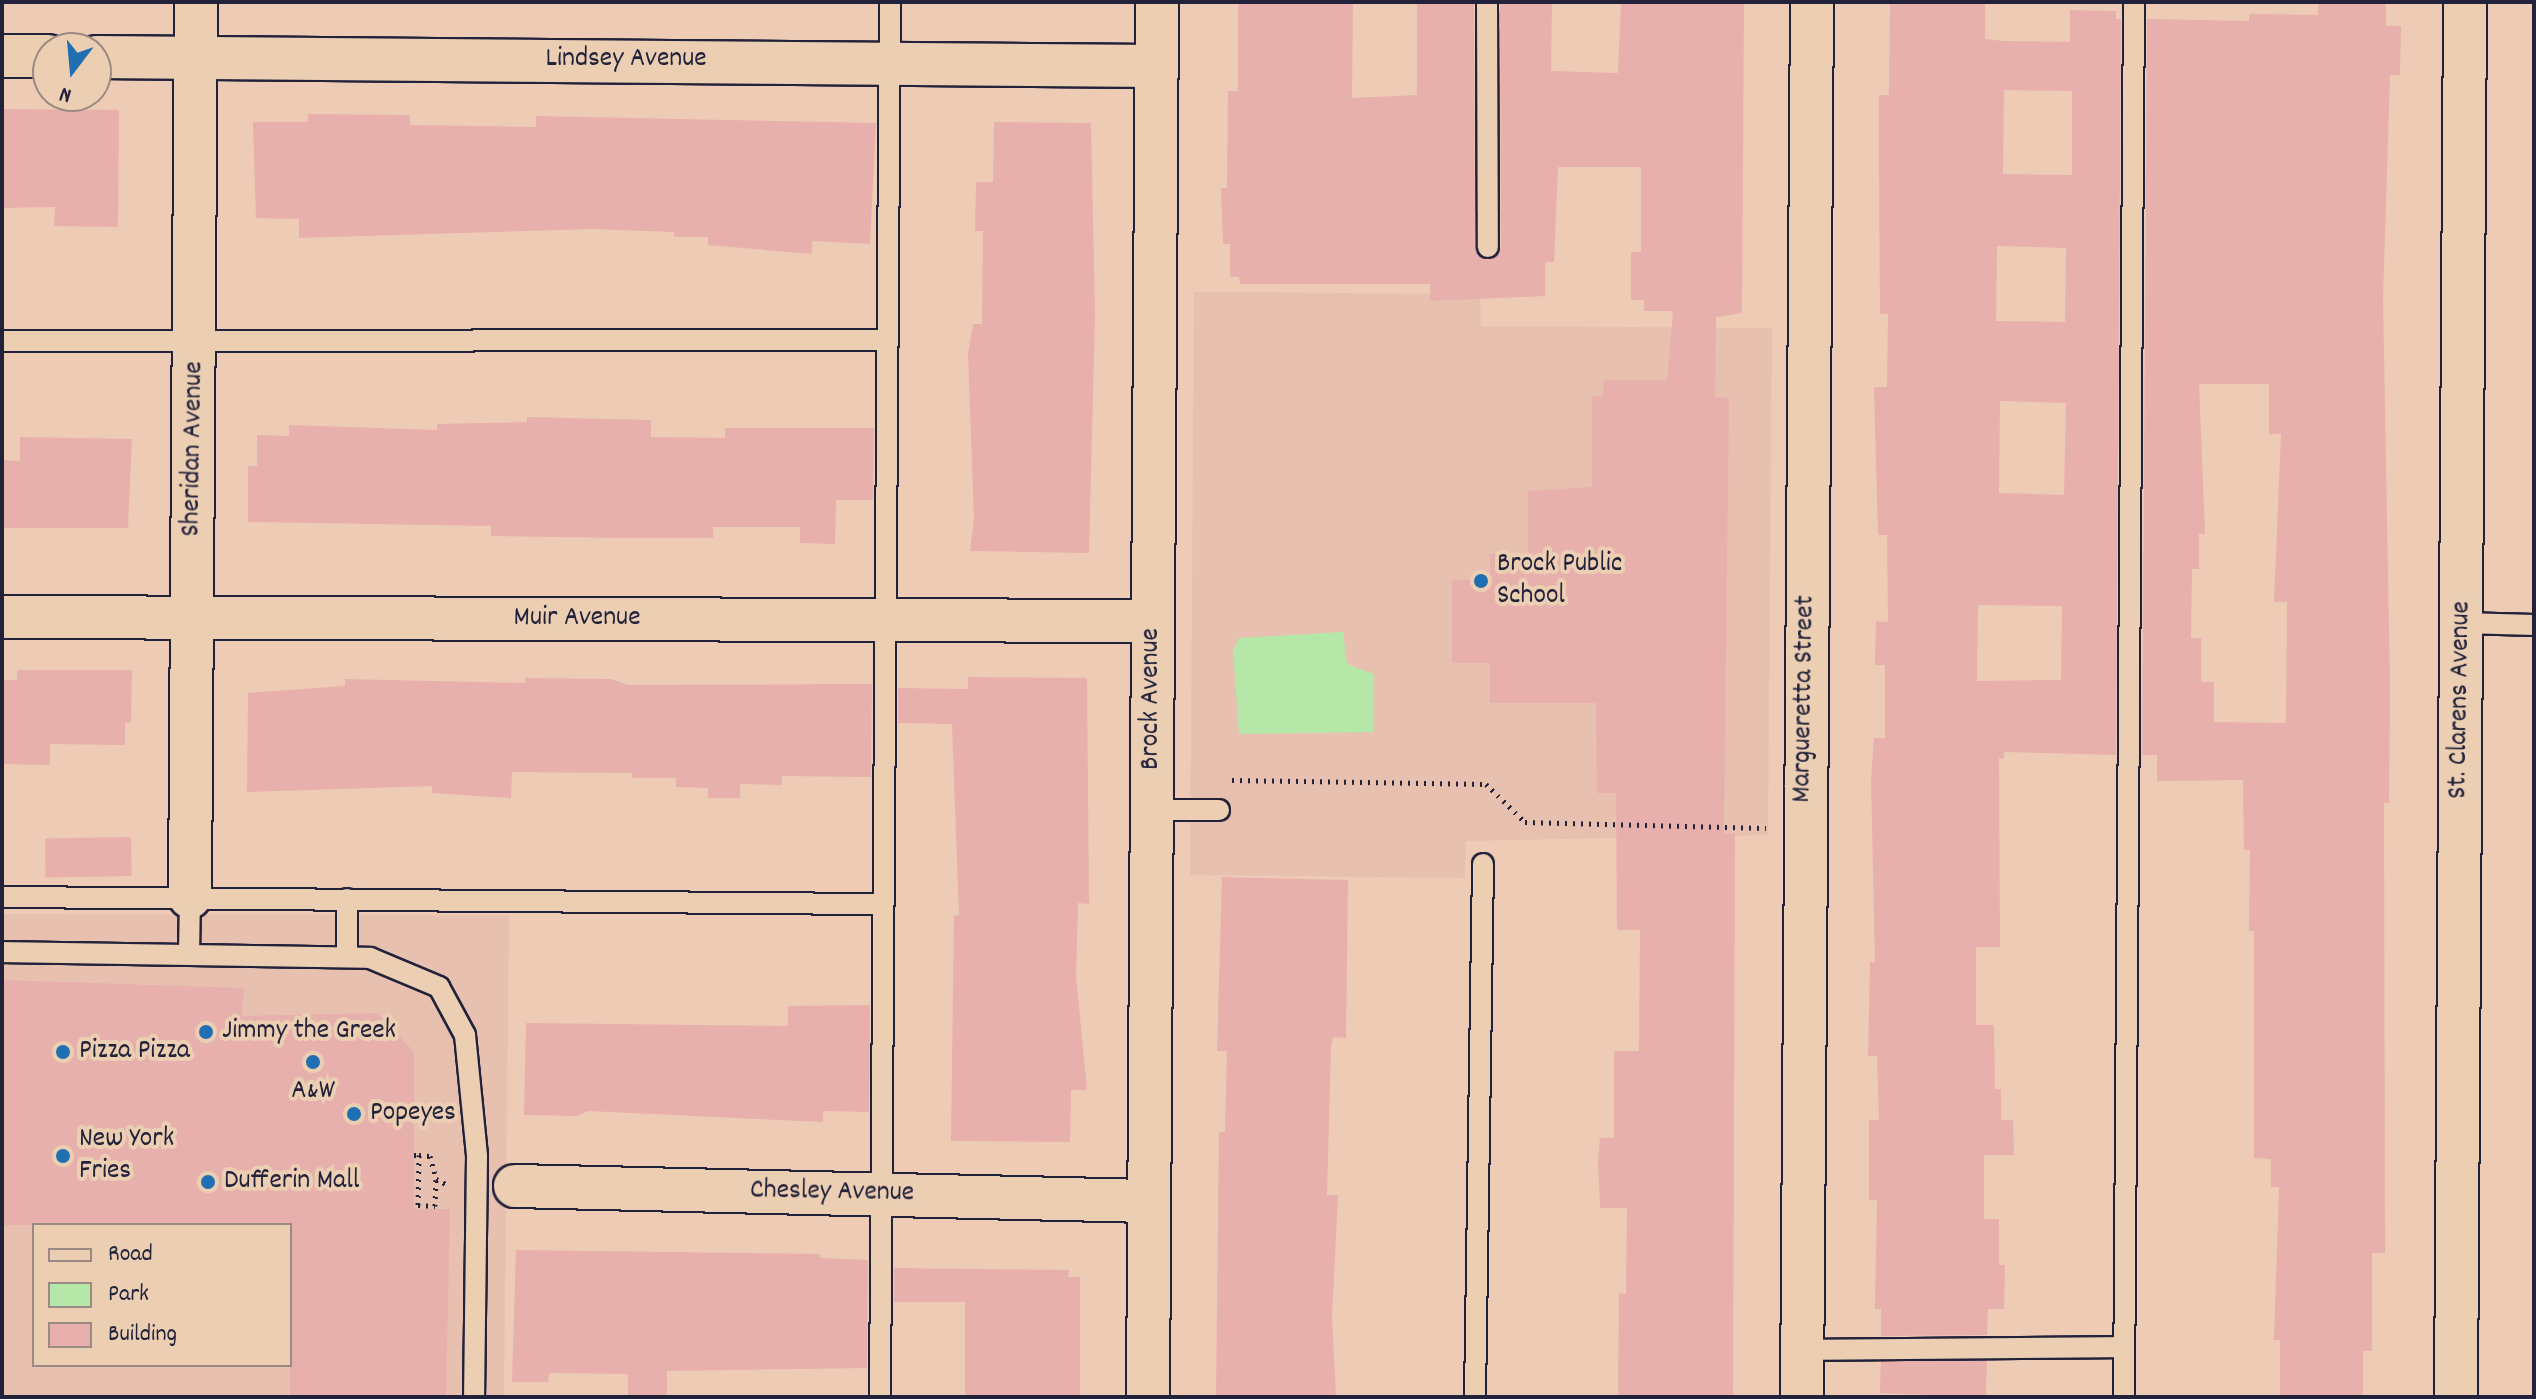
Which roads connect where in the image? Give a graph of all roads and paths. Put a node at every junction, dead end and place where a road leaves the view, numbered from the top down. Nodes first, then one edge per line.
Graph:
1 (196, 2) edge
2 (890, 2) edge
3 (1157, 2) edge
4 (1487, 2) edge
5 (1812, 2) edge
6 (2134, 2) edge
7 (2465, 2) edge
8 (2, 56) edge
9 (32, 56) edge
10 (112, 57) edge
11 (195, 58) junction
12 (889, 61) junction
13 (1156, 66) junction
14 (1488, 247) dead end
15 (885, 340) junction
16 (2, 341) edge
17 (195, 342) junction
18 (2, 617) edge
19 (885, 618) junction
20 (192, 620) junction
21 (1152, 621) junction
22 (2463, 623) junction
23 (2534, 625) edge
24 (1216, 780) dead end
25 (1152, 810) junction
26 (1219, 810) dead end
27 (1775, 828) dead end
28 (1483, 864) dead end
29 (2, 897) edge
30 (190, 897) junction
31 (347, 899) junction
32 (881, 904) junction
33 (2, 952) edge
34 (189, 954) junction
35 (347, 957) junction
36 (436, 1179) junction
37 (515, 1186) dead end
38 (454, 1188) dead end
39 (879, 1195) junction
40 (1148, 1201) junction
41 (2124, 1347) junction
42 (1803, 1350) junction
43 (474, 1397) edge
44 (880, 1397) edge
45 (1148, 1397) edge
46 (1475, 1397) edge
47 (1802, 1397) edge
48 (2124, 1397) edge
49 (2456, 1397) edge

1 - 11 street, Sheridan Avenue
2 - 12 lane
3 - 13 street, Brock Avenue
4 - 14 lane
5 - 42 street, Margueretta Street
6 - 41 lane
7 - 22 street, St. Clarens Avenue
8 - 9 street
10 - 11 street, Lindsey Avenue
11 - 12 street, Lindsey Avenue
11 - 17 street, Sheridan Avenue
12 - 13 street, Lindsey Avenue
12 - 15 lane
13 - 21 street, Brock Avenue
15 - 17 lane
15 - 19 lane
16 - 17 lane
17 - 20 street, Sheridan Avenue
18 - 20 street, Muir Avenue
19 - 20 street, Muir Avenue
19 - 21 street, Muir Avenue
19 - 32 lane
20 - 30 street, Sheridan Avenue
21 - 25 street, Brock Avenue
22 - 23 lane
22 - 49 street, St. Clarens Avenue
24 - 27 path
25 - 26 lane
25 - 40 street, Brock Avenue
28 - 46 lane
29 - 30 lane
30 - 31 lane
30 - 34 lane
31 - 32 lane
31 - 35 lane
32 - 39 lane
33 - 34 lane
34 - 35 lane
35 - 43 lane
36 - 36 path
36 - 38 path
37 - 39 street, Chesley Avenue
39 - 40 street, Chesley Avenue
39 - 44 lane
40 - 45 street, Brock Avenue
41 - 42 lane
41 - 48 lane
42 - 47 street, Margueretta Street

